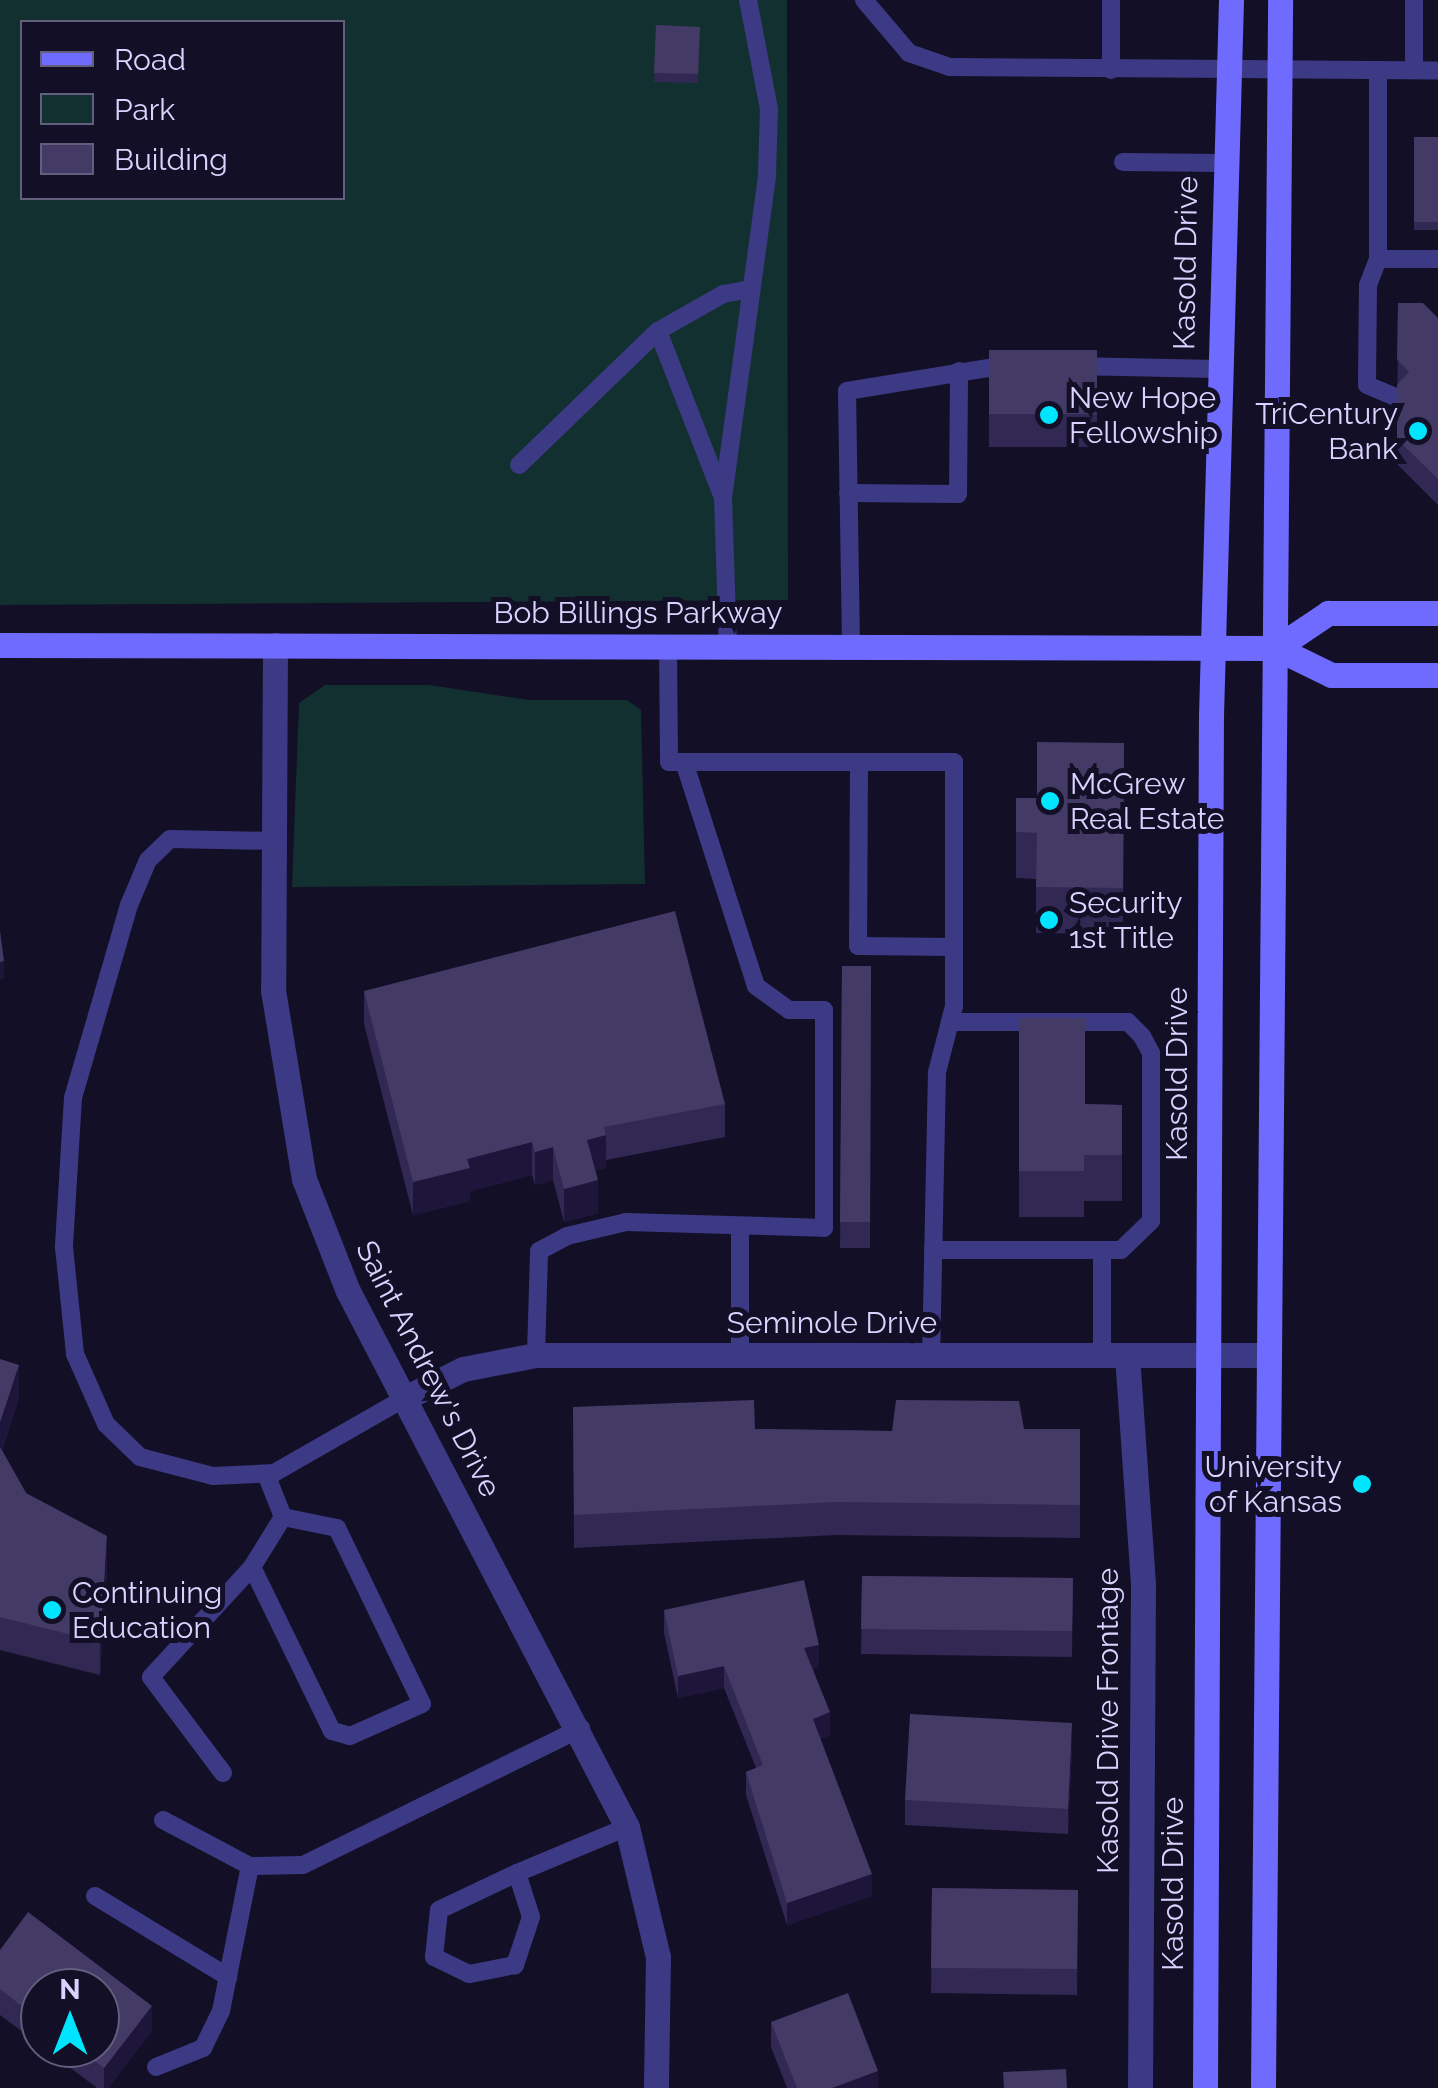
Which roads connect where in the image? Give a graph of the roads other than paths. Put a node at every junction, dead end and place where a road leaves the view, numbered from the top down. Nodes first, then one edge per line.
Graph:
1 (748, 0) edge
2 (864, 0) edge
3 (1111, 0) edge
4 (1231, 0) edge
5 (1280, 0) edge
6 (1414, 0) edge
7 (1111, 70) junction
8 (1226, 70) junction
9 (1282, 70) junction
10 (1378, 70) junction
11 (1414, 70) junction
12 (1438, 70) edge
13 (1122, 162) dead end
14 (1220, 163) junction
15 (1378, 259) junction
16 (1438, 259) edge
17 (750, 289) junction
18 (658, 331) junction
19 (1217, 369) junction
20 (959, 370) junction
21 (1397, 398) edge
22 (519, 465) dead end
23 (848, 493) junction
24 (723, 498) junction
25 (1438, 613) edge
26 (0, 645) edge
27 (275, 645) junction
28 (668, 645) junction
29 (728, 645) junction
30 (851, 646) junction
31 (1213, 648) junction
32 (1276, 648) junction
33 (1438, 675) edge
34 (684, 762) junction
35 (858, 762) junction
36 (274, 840) junction
37 (954, 947) junction
38 (950, 1022) junction
39 (740, 1229) junction
40 (933, 1250) junction
41 (1102, 1250) junction
42 (536, 1355) junction
43 (740, 1355) junction
44 (931, 1355) junction
45 (1114, 1355) junction
46 (1209, 1355) junction
47 (1268, 1355) junction
48 (405, 1398) junction
49 (266, 1474) junction
50 (283, 1517) junction
51 (252, 1567) junction
52 (581, 1728) junction
53 (223, 1773) dead end
54 (162, 1820) dead end
55 (627, 1827) junction
56 (250, 1866) junction
57 (517, 1872) junction
58 (95, 1896) dead end
59 (228, 1977) junction
60 (156, 2067) dead end
61 (656, 2088) edge
62 (1140, 2088) edge
63 (1205, 2088) edge
64 (1263, 2088) edge

1 - 17 lane
2 - 7 lane
3 - 7 lane
4 - 8 main road, Kasold Drive
5 - 9 main road
6 - 11 lane
7 - 8 lane
8 - 9 lane
8 - 14 main road, Kasold Drive
9 - 10 lane
9 - 32 main road
10 - 11 lane
10 - 15 lane
11 - 12 lane
13 - 14 lane
14 - 19 main road, Kasold Drive
15 - 16 lane
15 - 21 lane
17 - 18 lane
17 - 24 lane
18 - 22 lane
18 - 24 lane
19 - 20 lane
19 - 31 main road, Kasold Drive
20 - 23 lane
20 - 23 lane
23 - 30 lane
24 - 29 lane
25 - 32 main road
26 - 27 main road, Bob Billings Parkway
27 - 28 main road, Bob Billings Parkway
27 - 36 street, Saint Andrew's Drive
28 - 29 main road, Bob Billings Parkway
28 - 34 lane
29 - 30 main road, Bob Billings Parkway
30 - 31 main road, Bob Billings Parkway
31 - 32 main road, Bob Billings Parkway
31 - 46 main road, Kasold Drive
32 - 33 main road, Bob Billings Parkway
32 - 47 main road
34 - 35 lane
34 - 39 lane
35 - 37 lane
35 - 37 lane
36 - 48 street, Saint Andrew's Drive
36 - 49 lane
37 - 38 lane
38 - 40 lane
38 - 41 lane
39 - 42 lane
39 - 43 lane
40 - 41 lane
40 - 44 lane
41 - 45 lane
42 - 43 street, Seminole Drive
42 - 48 street, Seminole Drive
43 - 44 street, Seminole Drive
44 - 45 street, Seminole Drive
45 - 46 street, Seminole Drive
45 - 62 street, Kasold Drive Frontage
46 - 47 street, Seminole Drive
46 - 63 main road, Kasold Drive
47 - 64 main road
48 - 49 lane
48 - 52 street, Saint Andrew's Drive
49 - 50 lane
50 - 51 lane
50 - 51 lane
51 - 53 lane
52 - 55 street, Saint Andrew's Drive
52 - 56 lane
54 - 56 lane
55 - 57 lane
55 - 61 street, Saint Andrew's Drive
56 - 59 lane
57 - 57 lane
58 - 59 lane
59 - 60 lane

